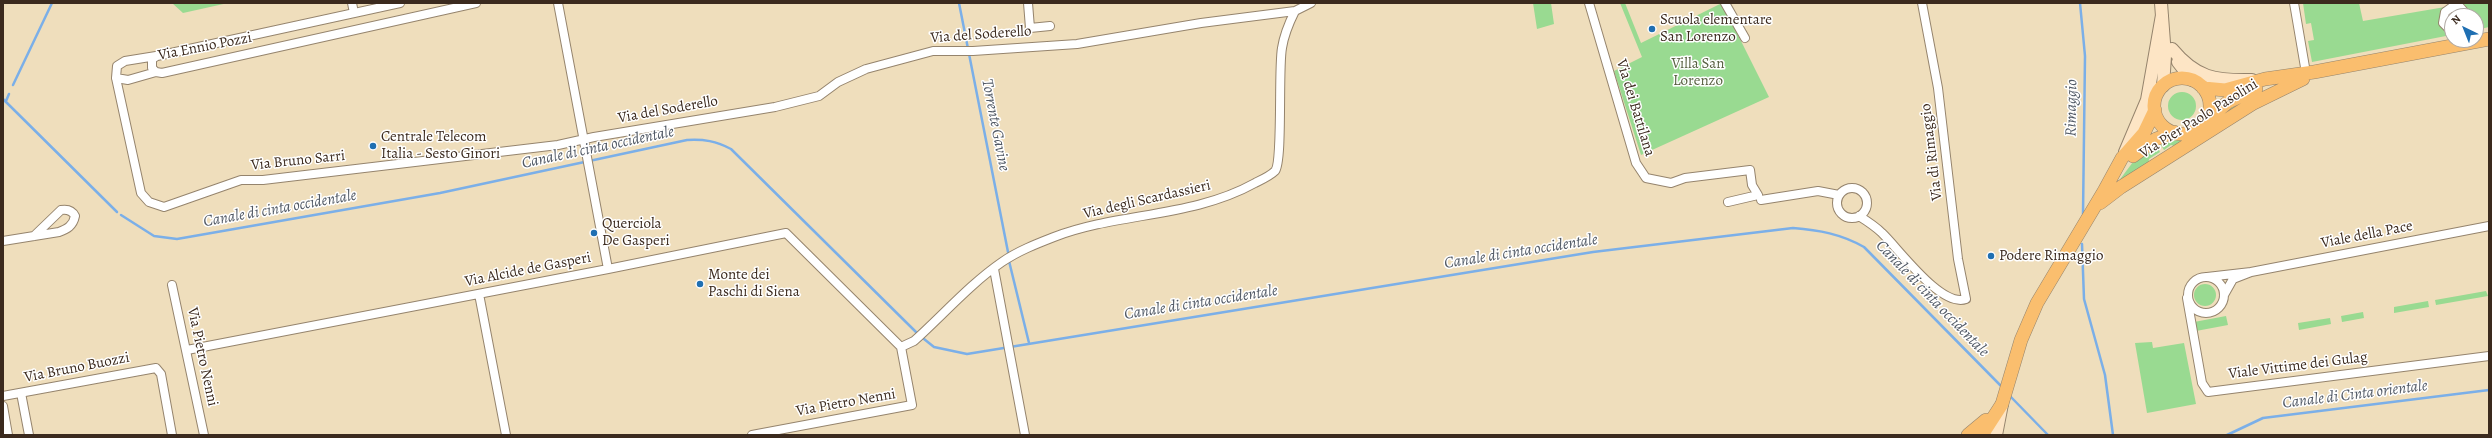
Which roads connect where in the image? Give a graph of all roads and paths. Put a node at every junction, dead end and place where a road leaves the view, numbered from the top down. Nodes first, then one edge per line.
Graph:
1 (352, 3) edge
2 (400, 3) edge
3 (476, 3) edge
4 (558, 3) edge
5 (1028, 3) edge
6 (1311, 3) edge
7 (1589, 3) edge
8 (1725, 3) edge
9 (1922, 3) edge
10 (2294, 3) edge
11 (2162, 9) edge
12 (1295, 11) junction
13 (354, 13) junction
14 (1050, 26) dead end
15 (2164, 32) junction
16 (1745, 38) dead end
17 (2489, 39) edge
18 (2172, 49) junction
19 (157, 56) junction
20 (2327, 70) junction
21 (156, 72) junction
22 (2310, 73) junction
23 (116, 78) junction
24 (2265, 79) junction
25 (2192, 80) junction
26 (2163, 86) junction
27 (2203, 88) junction
28 (2155, 110) junction
29 (2204, 122) junction
30 (2174, 132) junction
31 (583, 139) junction
32 (2122, 158) junction
33 (2104, 191) junction
34 (1839, 195) junction
35 (1761, 200) dead end
36 (1728, 202) dead end
37 (2091, 213) junction
38 (1860, 216) junction
39 (2489, 226) edge
40 (34, 236) junction
41 (3, 241) edge
42 (608, 269) junction
43 (994, 269) junction
44 (2251, 272) junction
45 (2203, 277) junction
46 (172, 285) dead end
47 (479, 294) junction
48 (2224, 296) junction
49 (2188, 298) junction
50 (901, 347) junction
51 (187, 350) junction
52 (2489, 356) edge
53 (21, 393) junction
54 (3, 396) edge
55 (2003, 402) junction
56 (3, 406) edge
57 (8, 435) edge
58 (29, 435) edge
59 (172, 435) edge
60 (204, 435) edge
61 (506, 435) edge
62 (752, 435) edge
63 (1025, 435) edge
64 (1968, 435) edge
65 (1982, 435) edge
66 (1996, 435) edge

1 - 13 street
2 - 13 street, Via Ennio Pozzi
3 - 21 street, Via Ennio Pozzi
4 - 31 street
5 - 14 street
6 - 12 street
7 - 36 street, Via dei Battilana
8 - 16 street
9 - 38 street, Via di Rimaggio
10 - 22 street
11 - 15 street
11 - 32 street
12 - 31 street, Via del Soderello
12 - 43 street, Via degli Scardassieri
13 - 19 street, Via Ennio Pozzi
15 - 18 street
15 - 26 street
17 - 20 main road, Via Pier Paolo Pasolini
18 - 24 street, Via Pier Paolo Pasolini
18 - 25 street
19 - 21 street, Via Ennio Pozzi
19 - 23 street
20 - 22 main road, Via Pier Paolo Pasolini
20 - 37 main road, Via Pier Paolo Pasolini
21 - 23 street
22 - 24 main road, Via Pier Paolo Pasolini
22 - 29 main road, Via Pier Paolo Pasolini
23 - 31 street, Via Bruno Sarri
24 - 27 main road, Via Pier Paolo Pasolini
25 - 26 main road
25 - 27 main road
26 - 28 main road
27 - 29 main road
28 - 30 main road
28 - 32 main road
29 - 30 main road
30 - 33 main road
31 - 42 street
32 - 33 main road
33 - 37 main road
34 - 35 street
34 - 38 street
34 - 38 street
37 - 55 main road
39 - 44 street, Viale della Pace
40 - 40 street
40 - 41 street
42 - 47 street, Via Alcide de Gasperi
42 - 50 street, Via Alcide de Gasperi
43 - 50 street, Via degli Scardassieri
43 - 63 street
44 - 45 street, Viale della Pace
44 - 48 street, Viale della Pace
45 - 48 street
45 - 49 street
46 - 51 street, Via Pietro Nenni
47 - 51 street, Via Alcide de Gasperi
47 - 61 street
48 - 49 street
49 - 52 street, Viale Vittime dei Gulag
50 - 62 street, Via Pietro Nenni
51 - 60 street, Via Pietro Nenni
53 - 54 street, Via Bruno Buozzi
53 - 58 street
53 - 59 street, Via Bruno Buozzi
55 - 64 main road
55 - 65 main road
55 - 66 street
56 - 57 street

